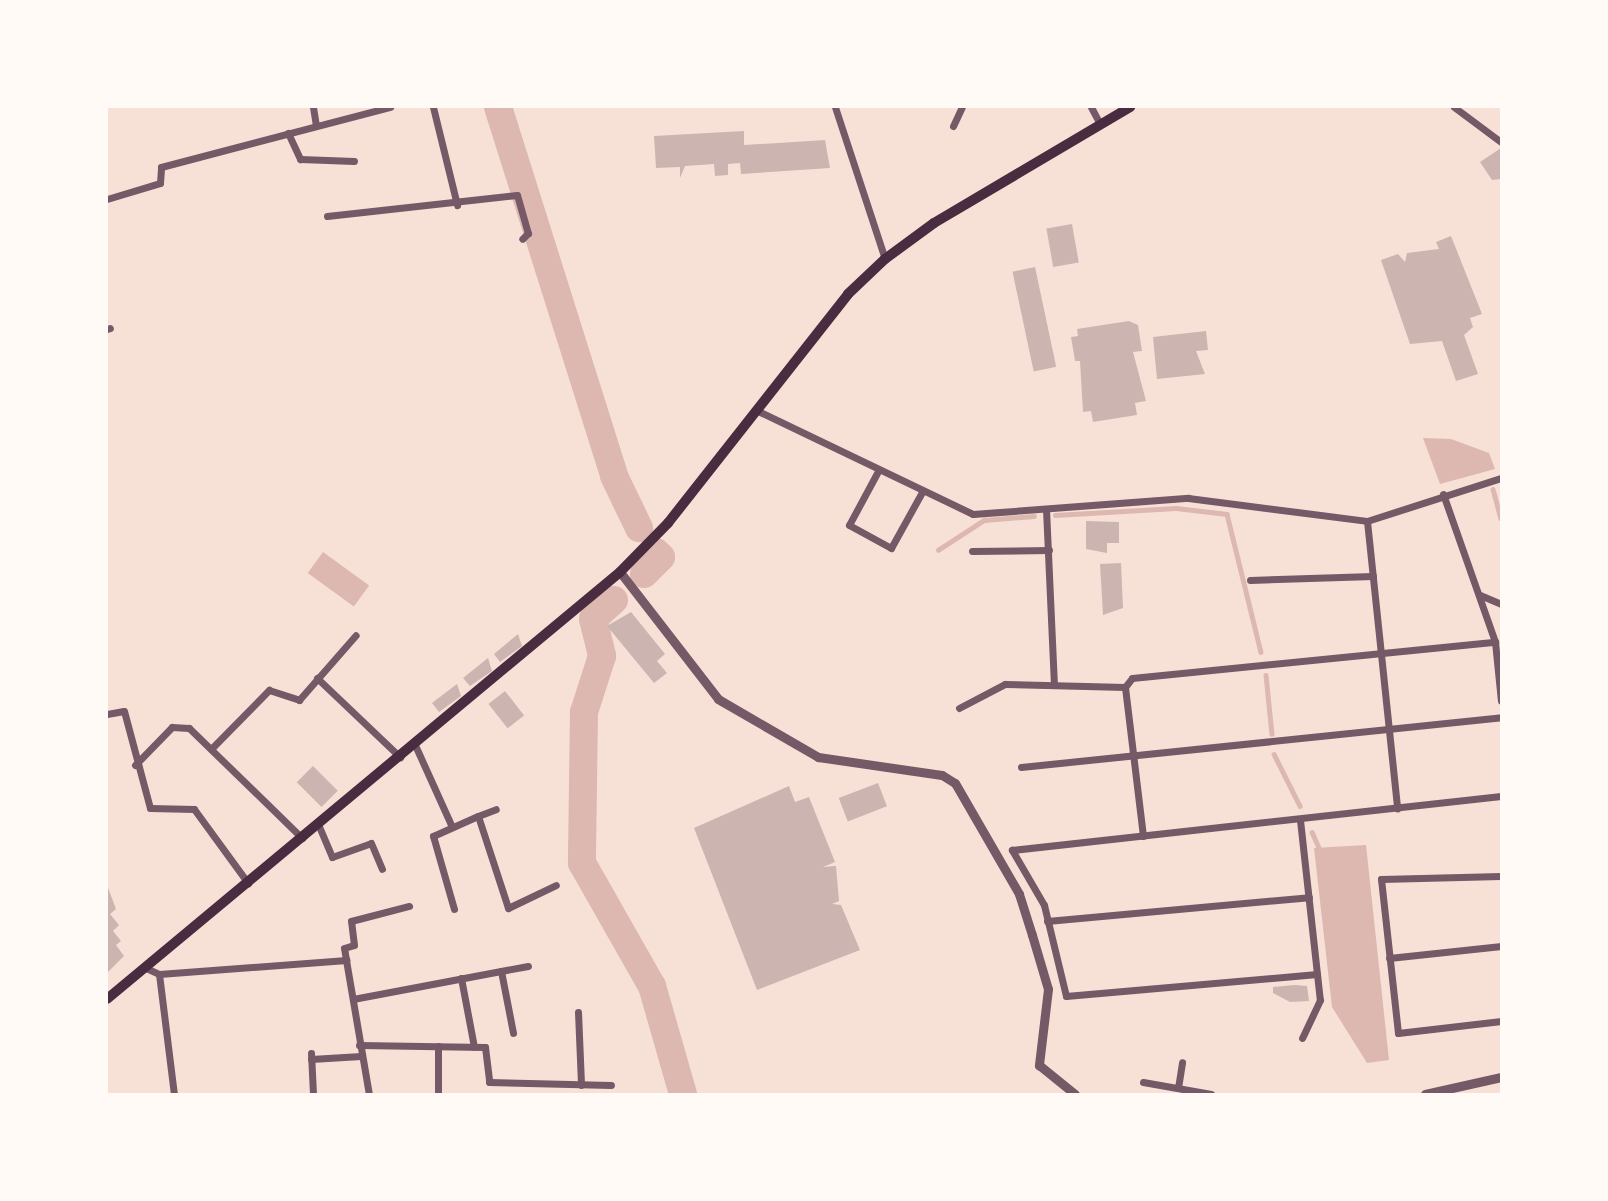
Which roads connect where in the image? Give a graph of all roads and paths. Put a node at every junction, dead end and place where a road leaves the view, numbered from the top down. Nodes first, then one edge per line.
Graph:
1 (313, 107) edge
2 (390, 107) edge
3 (433, 107) edge
4 (835, 107) edge
5 (962, 107) edge
6 (1091, 107) edge
7 (1130, 107) edge
8 (1454, 107) edge
9 (377, 108) edge
10 (1100, 124) junction
11 (316, 126) junction
12 (953, 126) dead end
13 (288, 133) junction
14 (1501, 142) edge
15 (354, 161) dead end
16 (107, 199) edge
17 (457, 205) junction
18 (327, 216) dead end
19 (522, 239) dead end
20 (885, 259) junction
21 (760, 412) junction
22 (877, 473) junction
23 (1501, 478) edge
24 (922, 492) junction
25 (1443, 494) junction
26 (1046, 509) junction
27 (1367, 522) junction
28 (1049, 550) junction
29 (972, 551) dead end
30 (620, 572) junction
31 (1373, 576) junction
32 (1250, 579) dead end
33 (1480, 595) junction
34 (1501, 604) edge
35 (356, 635) dead end
36 (1495, 642) junction
37 (1380, 652) junction
38 (317, 678) junction
39 (1054, 685) junction
40 (1125, 687) junction
41 (1501, 701) edge
42 (959, 708) dead end
43 (107, 714) edge
44 (1501, 718) edge
45 (1389, 730) junction
46 (415, 745) junction
47 (211, 749) junction
48 (400, 757) junction
49 (1134, 760) junction
50 (135, 765) junction
51 (1021, 767) dead end
52 (1501, 796) edge
53 (496, 808) dead end
54 (1398, 808) junction
55 (478, 816) junction
56 (1300, 820) junction
57 (318, 824) junction
58 (452, 827) junction
59 (1143, 836) junction
60 (302, 838) junction
61 (382, 869) dead end
62 (1501, 876) edge
63 (248, 883) junction
64 (556, 885) dead end
65 (1309, 897) junction
66 (408, 906) dead end
67 (454, 909) dead end
68 (1047, 921) junction
69 (1501, 946) edge
70 (1389, 958) junction
71 (346, 960) junction
72 (528, 965) dead end
73 (146, 968) junction
74 (501, 971) junction
75 (159, 974) junction
76 (1317, 974) junction
77 (461, 978) junction
78 (107, 999) edge
79 (353, 999) junction
80 (578, 1012) dead end
81 (1501, 1021) edge
82 (513, 1033) dead end
83 (1302, 1038) dead end
84 (359, 1045) junction
85 (438, 1046) junction
86 (474, 1046) junction
87 (361, 1056) junction
88 (1182, 1062) dead end
89 (1501, 1077) edge
90 (1143, 1082) dead end
91 (528, 1083) junction
92 (577, 1085) junction
93 (611, 1085) dead end
94 (1178, 1088) junction
95 (174, 1094) edge
96 (313, 1094) edge
97 (369, 1094) edge
98 (438, 1094) edge
99 (528, 1094) edge
100 (574, 1094) edge
101 (1075, 1094) edge
102 (1211, 1094) edge
103 (1425, 1094) edge

1 - 11 street
2 - 9 street
3 - 17 street
4 - 20 street
5 - 12 street
6 - 10 street
7 - 10 main road
8 - 14 street
9 - 11 street
10 - 20 main road
11 - 13 street
13 - 15 street
13 - 16 street
17 - 18 street
17 - 19 street
20 - 21 main road
21 - 22 street
21 - 30 main road
22 - 24 street
22 - 24 street
23 - 25 street
24 - 26 street
25 - 27 street
25 - 33 street
26 - 27 street
26 - 28 street
27 - 31 street
28 - 29 street
28 - 39 street
30 - 46 main road
30 - 101 street
31 - 32 street
31 - 37 street
33 - 34 street
33 - 36 street
35 - 38 street
36 - 37 street
36 - 41 street
37 - 40 street
37 - 45 street
38 - 47 street
38 - 48 street
39 - 40 street
39 - 42 street
40 - 49 street
43 - 50 street
44 - 45 street
45 - 49 street
45 - 54 street
46 - 48 main road
46 - 58 street
47 - 50 street
47 - 60 street
48 - 57 main road
49 - 51 street
49 - 59 street
50 - 63 street
52 - 54 street
53 - 55 street
54 - 56 street
55 - 58 street
55 - 64 street
56 - 59 street
56 - 65 street
57 - 60 main road
57 - 61 street
58 - 67 street
59 - 68 street
60 - 63 main road
62 - 70 street
63 - 73 main road
65 - 68 street
65 - 76 street
66 - 71 street
68 - 76 street
69 - 70 street
70 - 81 street
71 - 75 street
71 - 79 street
72 - 74 street
73 - 75 street
73 - 78 main road
74 - 77 street
74 - 82 street
75 - 95 street
76 - 83 street
77 - 79 street
77 - 86 street
79 - 84 street
80 - 92 street
84 - 85 street
84 - 87 street
85 - 86 street
85 - 98 street
86 - 91 street
87 - 96 street
87 - 97 street
88 - 94 street
89 - 103 street
90 - 94 street
91 - 92 street
91 - 99 street
92 - 93 street
92 - 100 street
94 - 102 street

